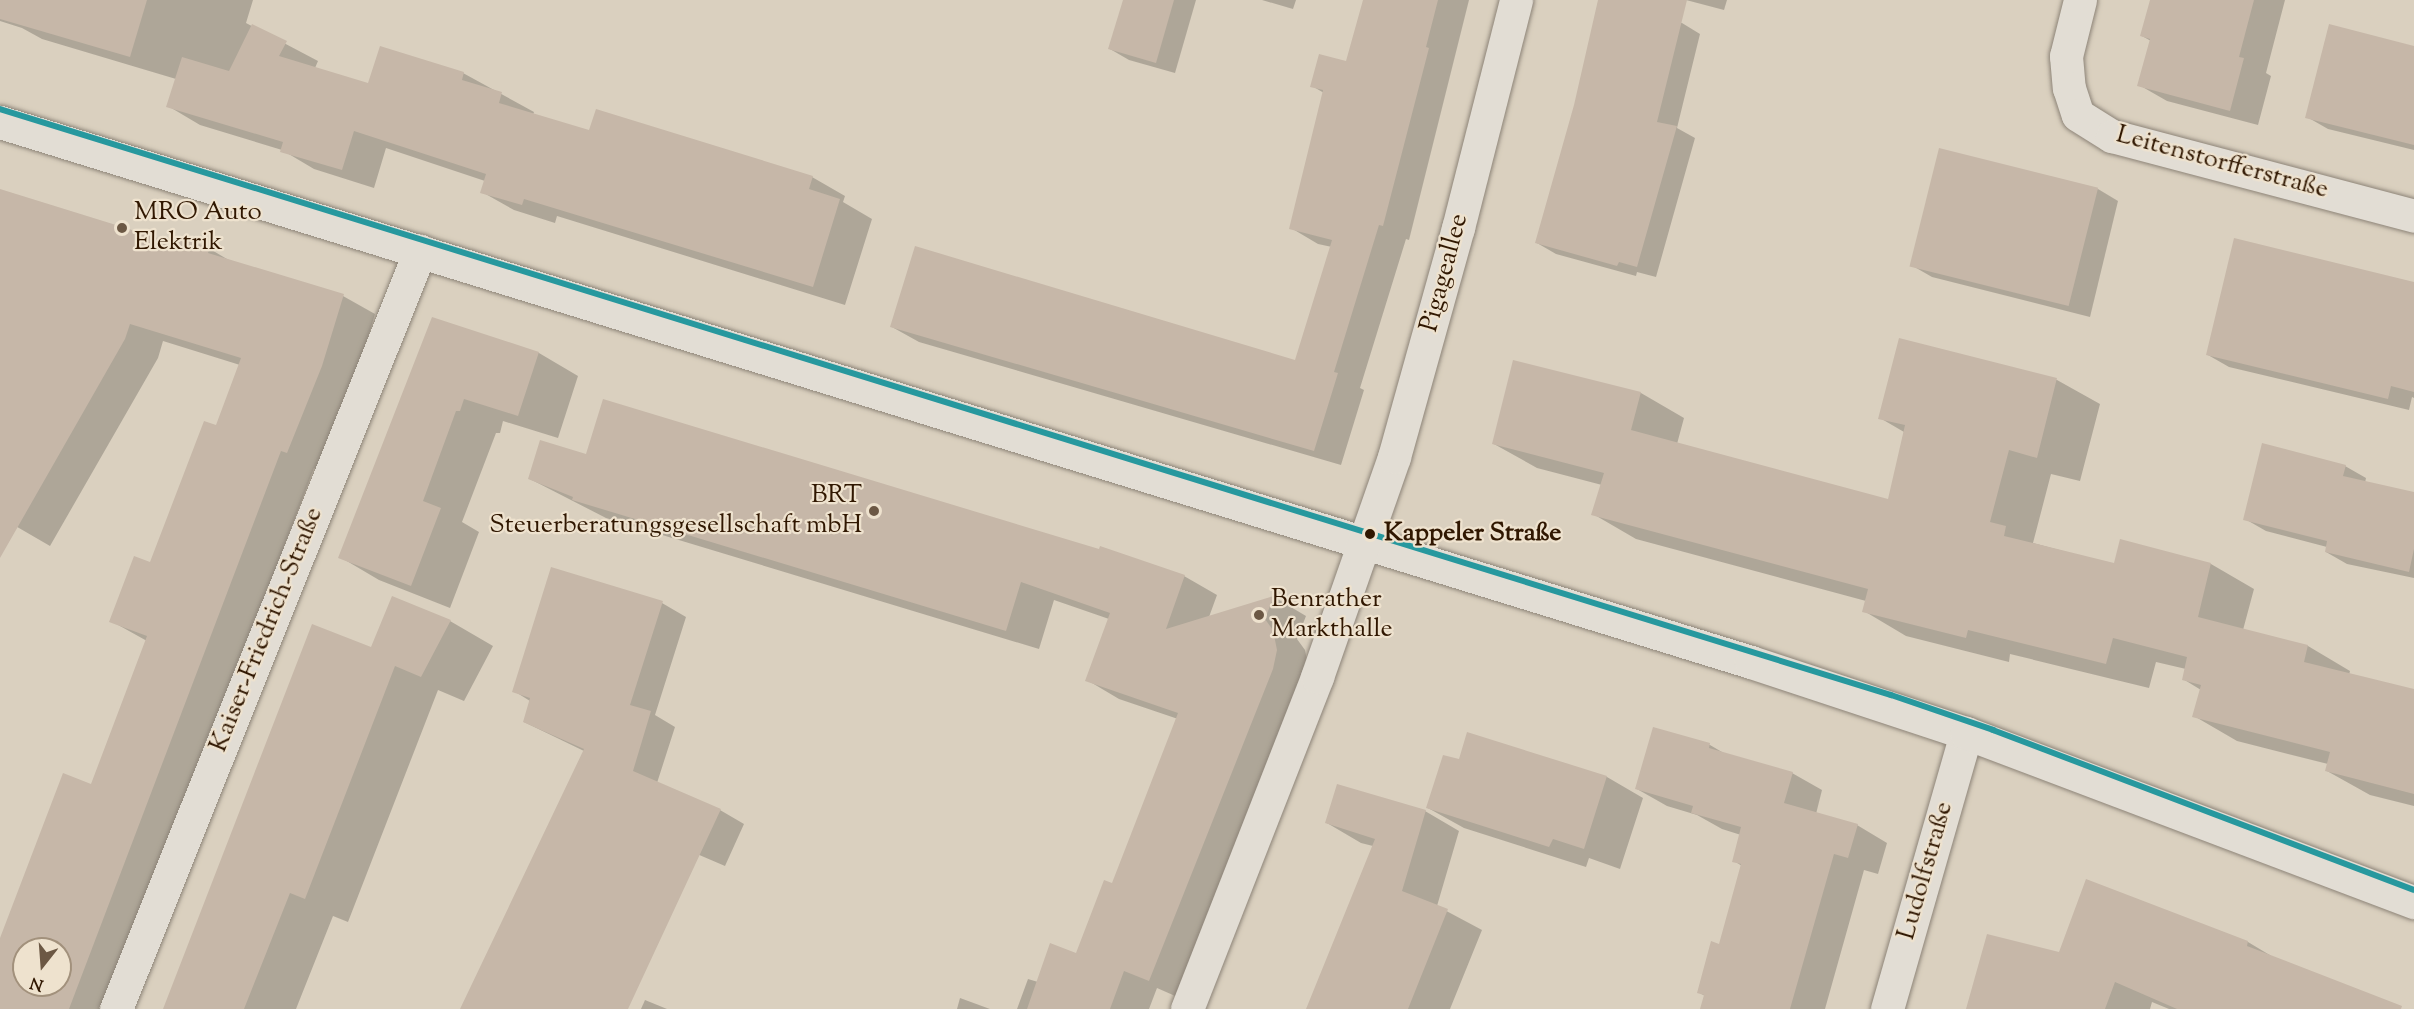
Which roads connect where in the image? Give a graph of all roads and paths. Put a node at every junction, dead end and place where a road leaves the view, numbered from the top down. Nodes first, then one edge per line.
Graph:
1 (1516, 0) edge
2 (2080, 0) edge
3 (0, 122) edge
4 (2414, 216) edge
5 (420, 251) junction
6 (1366, 543) junction
7 (1966, 733) junction
8 (2414, 902) edge
9 (116, 1009) edge
10 (1187, 1009) edge
11 (1887, 1009) edge

1 - 6 street, Pigageallee
2 - 4 street, Leitenstorfferstraße
3 - 5 street
5 - 6 street
5 - 9 street, Kaiser-Friedrich-Straße
6 - 7 street
6 - 10 street
7 - 8 street
7 - 11 street, Ludolfstraße

